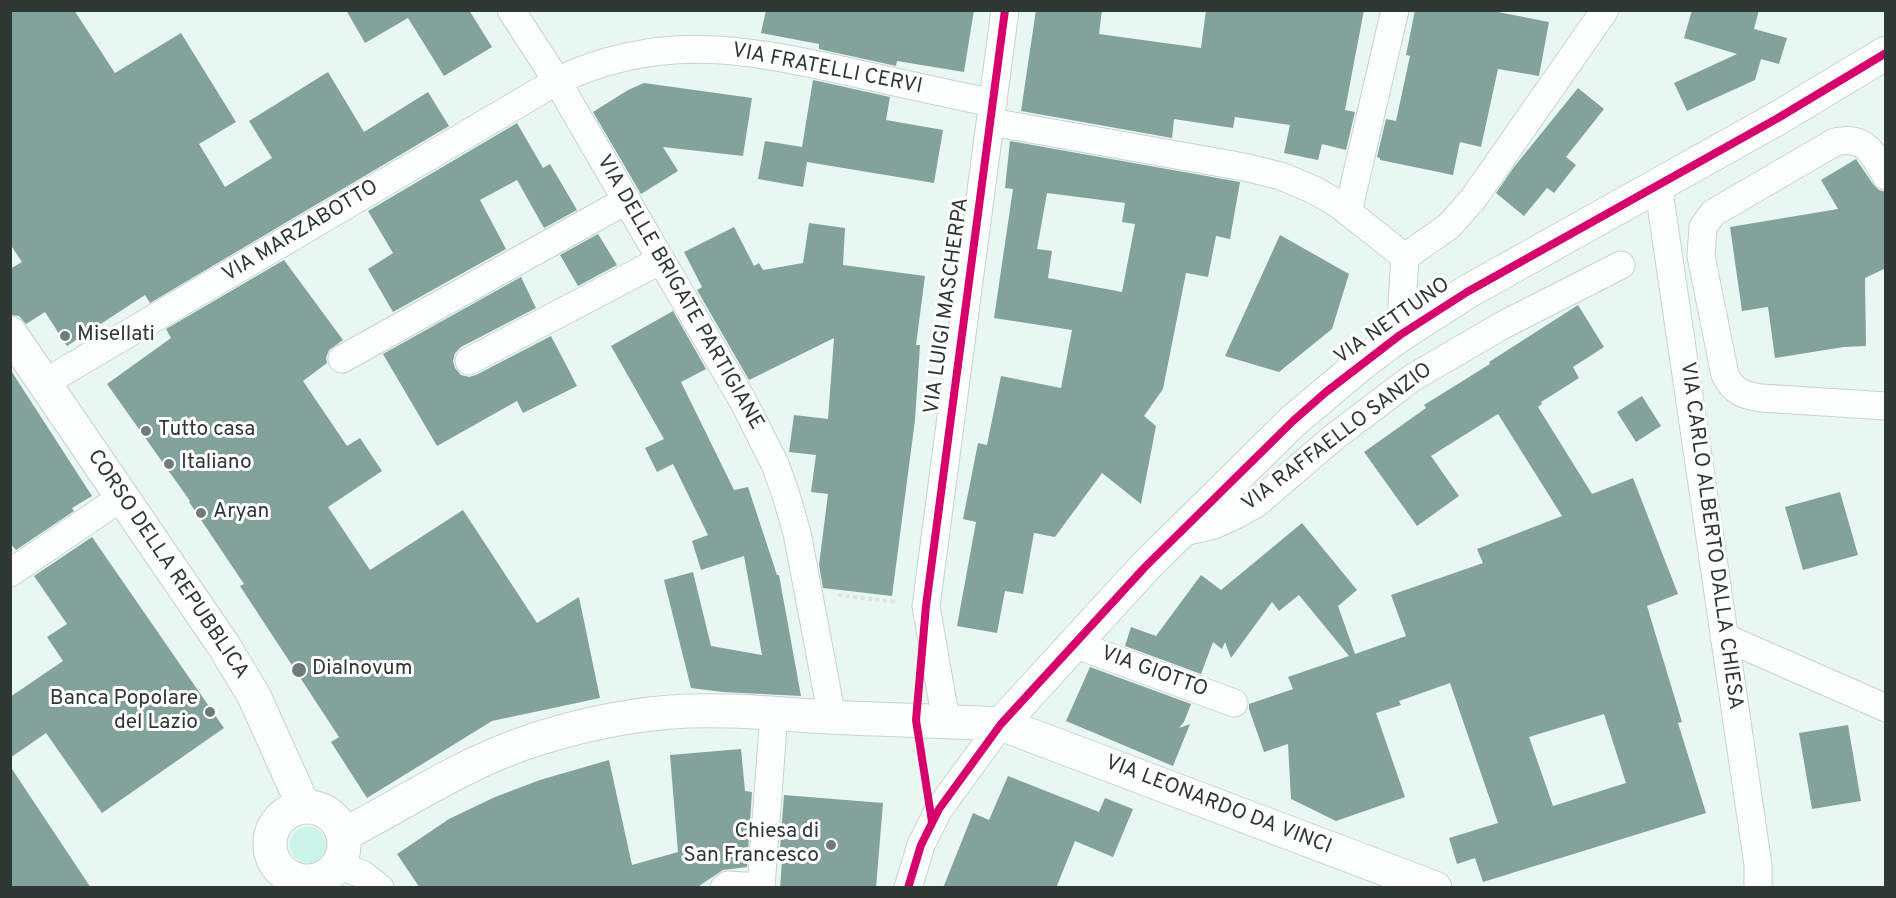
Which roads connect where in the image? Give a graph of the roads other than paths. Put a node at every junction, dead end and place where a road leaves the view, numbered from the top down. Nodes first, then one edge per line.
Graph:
1 (512, 10) edge
2 (1005, 10) edge
3 (1395, 10) edge
4 (1605, 10) edge
5 (1886, 53) edge
6 (557, 81) junction
7 (992, 113) junction
8 (1886, 176) edge
9 (1658, 184) junction
10 (627, 200) junction
11 (1348, 212) junction
12 (1405, 257) junction
13 (661, 260) junction
14 (1621, 265) dead end
15 (10, 333) edge
16 (1400, 335) junction
17 (342, 359) dead end
18 (469, 361) dead end
19 (44, 383) junction
20 (1886, 406) edge
21 (122, 497) junction
22 (1179, 533) junction
23 (10, 573) edge
24 (1724, 637) junction
25 (1074, 644) junction
26 (1234, 703) dead end
27 (1886, 708) edge
28 (774, 714) junction
29 (832, 717) junction
30 (946, 721) junction
31 (1001, 724) junction
32 (304, 807) junction
33 (341, 850) junction
34 (272, 878) edge
35 (761, 887) edge
36 (380, 888) edge
37 (724, 888) edge
38 (908, 888) edge
39 (1435, 888) edge
40 (1758, 888) edge

1 - 6 street, VIA DELLE BRIGATE PARTIGIANE
2 - 7 street, VIA LUIGI MASCHERPA
3 - 11 street
4 - 12 street
5 - 9 street, VIA NETTUNO
6 - 7 street, VIA FRATELLI CERVI
6 - 10 street, VIA DELLE BRIGATE PARTIGIANE
6 - 19 street, VIA MARZABOTTO
7 - 11 street, VIA FRATELLI CERVI
7 - 30 street, VIA LUIGI MASCHERPA
8 - 20 street
9 - 16 street, VIA NETTUNO
9 - 24 street, VIA CARLO ALBERTO DALLA CHIESA
10 - 13 street, VIA DELLE BRIGATE PARTIGIANE
10 - 17 street
11 - 12 street, VIA FRATELLI CERVI
12 - 16 street
13 - 18 street
13 - 29 street, VIA DELLE BRIGATE PARTIGIANE
14 - 22 street, VIA RAFFAELLO SANZIO
15 - 19 street, CORSO DELLA REPUBBLICA
16 - 22 street, VIA NETTUNO
19 - 21 street, CORSO DELLA REPUBBLICA
21 - 23 street
21 - 32 street, CORSO DELLA REPUBBLICA
22 - 25 street, VIA NETTUNO
24 - 27 street
24 - 40 street, VIA CARLO ALBERTO DALLA CHIESA
25 - 26 street, VIA GIOTTO
25 - 31 street, VIA NETTUNO
28 - 29 street, VIA LEONARDO DA VINCI
28 - 33 street, VIA LEONARDO DA VINCI
28 - 35 street
29 - 30 street, VIA LEONARDO DA VINCI
30 - 31 street, VIA LEONARDO DA VINCI
31 - 38 street
31 - 39 street, VIA LEONARDO DA VINCI
32 - 33 street
32 - 34 street
33 - 34 street
33 - 36 street
35 - 37 street

